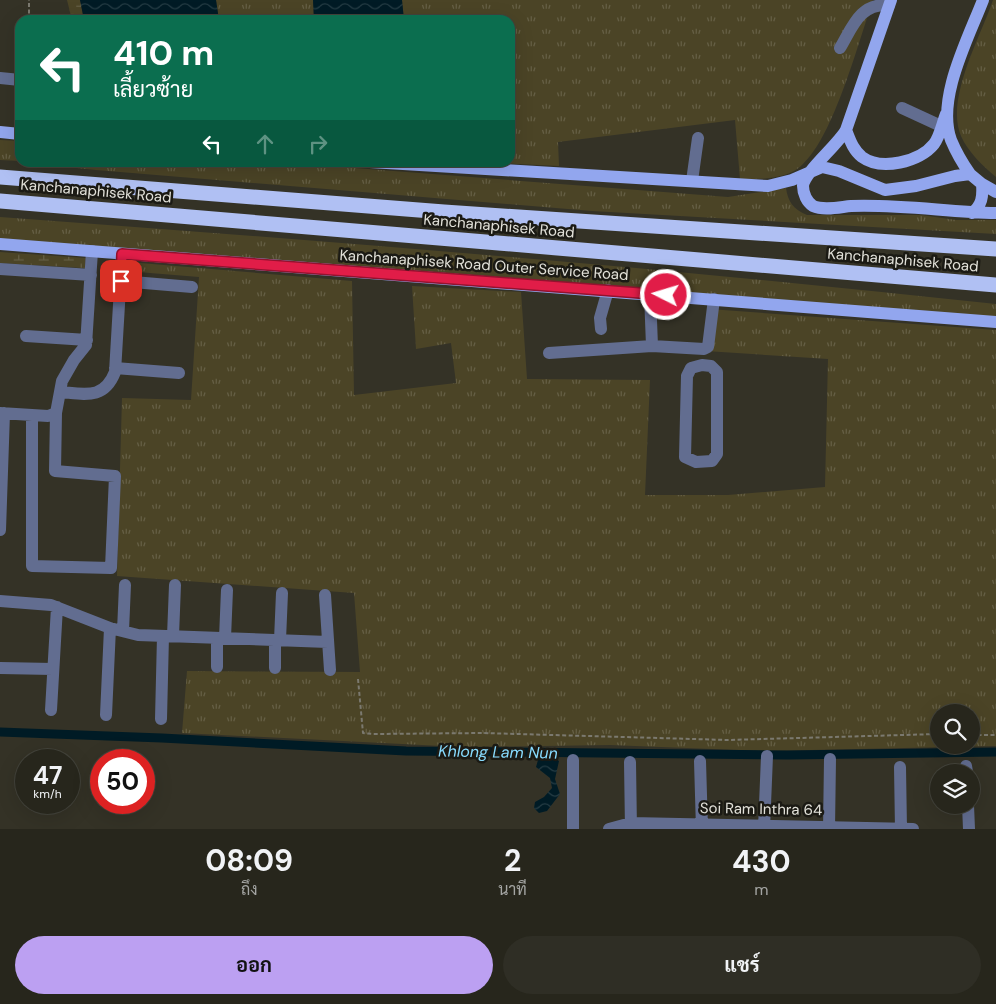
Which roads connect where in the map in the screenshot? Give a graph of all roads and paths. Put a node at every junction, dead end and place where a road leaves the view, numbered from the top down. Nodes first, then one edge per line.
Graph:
1 (29, 0) edge
2 (983, 0) edge
3 (890, 2) edge
4 (28, 15) edge
5 (840, 48) dead end
6 (0, 78) edge
7 (15, 80) edge
8 (902, 108) dead end
9 (947, 112) junction
10 (942, 126) junction
11 (846, 130) junction
12 (0, 132) edge
13 (15, 134) edge
14 (698, 138) dead end
15 (450, 167) edge
16 (808, 172) junction
17 (970, 174) junction
18 (0, 177) edge
19 (692, 182) junction
20 (982, 184) junction
21 (996, 192) edge
22 (0, 201) edge
23 (972, 213) junction
24 (996, 214) edge
25 (0, 244) edge
26 (996, 249) edge
27 (92, 251) junction
28 (122, 254) junction
29 (0, 269) edge
30 (91, 275) junction
31 (121, 281) junction
32 (996, 285) edge
33 (192, 287) dead end
34 (608, 290) junction
35 (650, 294) junction
36 (714, 299) junction
37 (996, 322) edge
38 (601, 329) dead end
39 (26, 336) dead end
40 (87, 340) junction
41 (652, 346) junction
42 (702, 349) junction
43 (549, 353) dead end
44 (702, 365) junction
45 (115, 368) junction
46 (179, 373) dead end
47 (60, 392) junction
48 (2, 413) edge
49 (56, 413) junction
50 (32, 415) junction
51 (0, 530) edge
52 (175, 584) dead end
53 (125, 585) dead end
54 (227, 590) dead end
55 (282, 593) dead end
56 (325, 595) dead end
57 (0, 601) edge
58 (57, 607) junction
59 (110, 628) junction
60 (123, 631) junction
61 (168, 636) junction
62 (221, 638) junction
63 (278, 640) junction
64 (328, 642) junction
65 (218, 667) dead end
66 (0, 668) edge
67 (276, 668) dead end
68 (53, 669) junction
69 (330, 670) dead end
70 (358, 679) dead end
71 (51, 710) dead end
72 (106, 714) dead end
73 (161, 719) dead end
74 (930, 734) edge
75 (980, 735) edge
76 (996, 735) edge
77 (767, 756) dead end
78 (830, 759) dead end
79 (573, 760) dead end
80 (700, 761) dead end
81 (630, 762) dead end
82 (900, 767) dead end
83 (968, 814) edge
84 (631, 826) edge
85 (702, 827) edge
86 (764, 827) edge
87 (829, 828) edge
88 (573, 829) edge
89 (609, 829) edge
90 (862, 829) edge
91 (901, 829) edge
92 (913, 829) edge
93 (969, 829) edge

1 - 4 path
2 - 9 main road
3 - 5 street
3 - 11 main road
6 - 7 street
8 - 10 street
9 - 10 main road
9 - 17 main road
10 - 11 main road
11 - 16 main road
12 - 13 main road
14 - 19 street
15 - 19 main road
16 - 17 main road
16 - 19 main road
16 - 23 main road
17 - 20 main road
18 - 26 highway, Kanchanaphisek Road
20 - 21 main road
20 - 23 main road
22 - 32 highway, Kanchanaphisek Road
23 - 24 main road
25 - 27 main road, Kanchanaphisek Road Outer Service Road
27 - 28 main road, Kanchanaphisek Road Outer Service Road
27 - 30 street
28 - 31 street
28 - 34 main road, Kanchanaphisek Road Outer Service Road
29 - 30 street
30 - 40 street
31 - 33 street
31 - 45 street
34 - 35 main road, Kanchanaphisek Road Outer Service Road
34 - 38 street
35 - 36 main road, Kanchanaphisek Road Outer Service Road
35 - 41 street
36 - 37 main road, Kanchanaphisek Road Outer Service Road
36 - 42 street
39 - 40 street
40 - 47 street
41 - 42 street
41 - 43 street
42 - 44 street
44 - 44 street
45 - 46 street
45 - 47 street
47 - 49 street
48 - 50 street
48 - 51 street
49 - 50 street
49 - 50 street
52 - 61 street
53 - 60 street
54 - 62 street
55 - 63 street
56 - 64 street
57 - 58 street
58 - 59 street
58 - 68 street
59 - 60 street
59 - 72 street
60 - 61 street
61 - 62 street
61 - 73 street
62 - 63 street
62 - 65 street
63 - 64 street
63 - 67 street
64 - 69 street
66 - 68 street
68 - 71 street
70 - 74 path
75 - 76 path
77 - 86 street
78 - 87 street
79 - 88 street
80 - 85 street
81 - 84 street
82 - 91 street
83 - 93 street
84 - 85 street, Soi Ram Inthra 64
84 - 89 street, Soi Ram Inthra 64
85 - 86 street, Soi Ram Inthra 64
86 - 87 street, Soi Ram Inthra 64
87 - 90 street, Soi Ram Inthra 64
90 - 91 street, Soi Ram Inthra 64
91 - 92 street, Soi Ram Inthra 64

